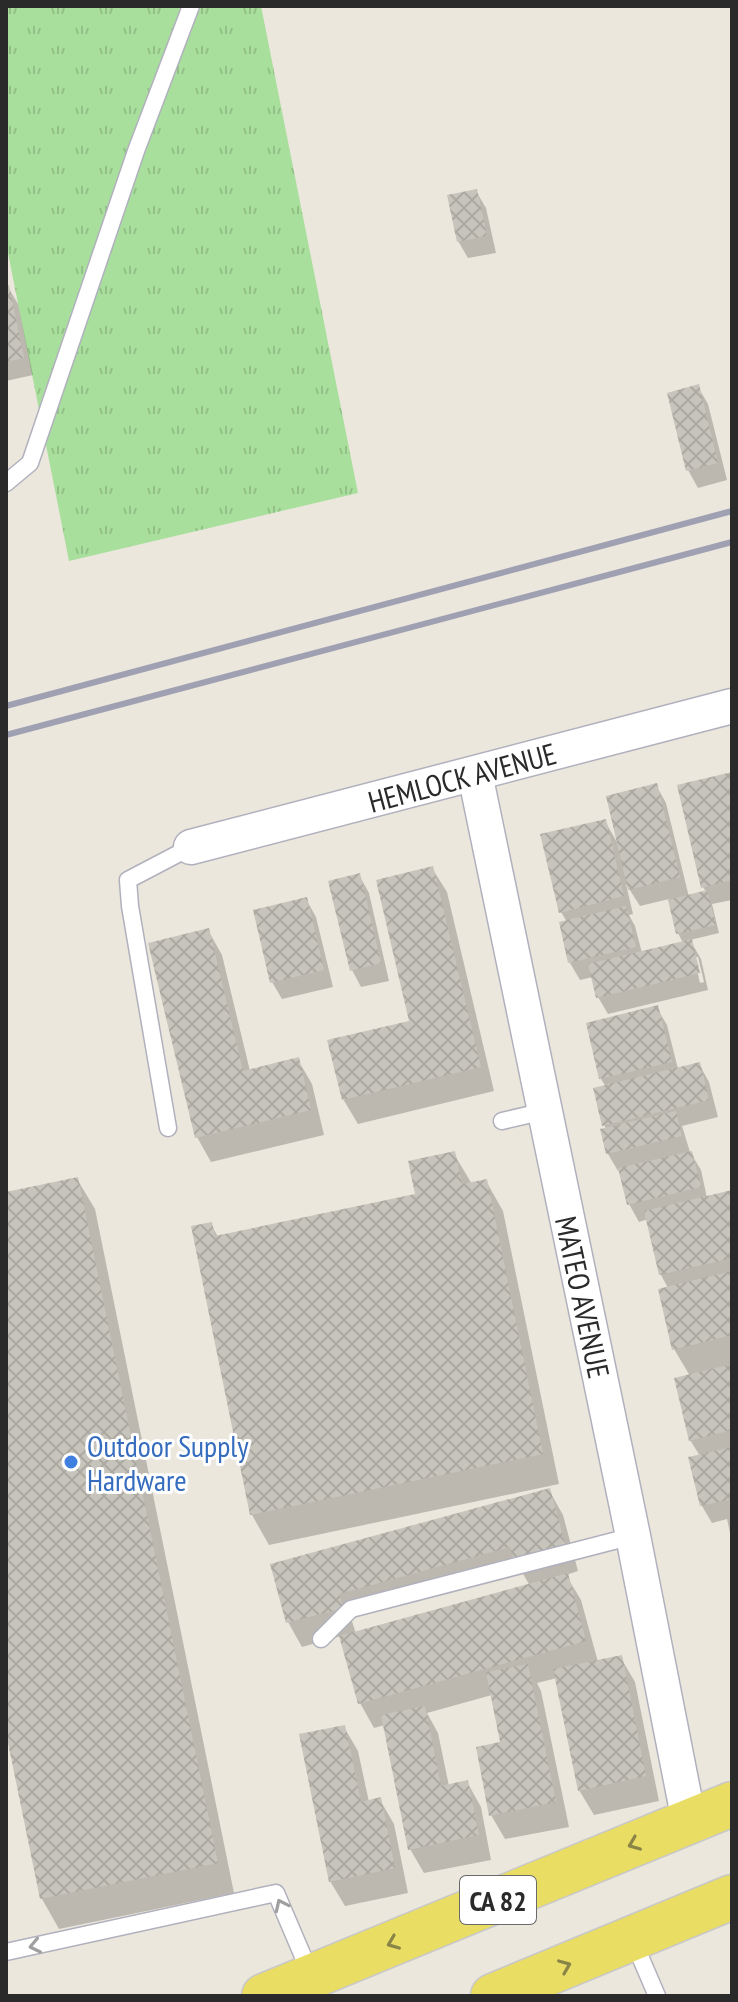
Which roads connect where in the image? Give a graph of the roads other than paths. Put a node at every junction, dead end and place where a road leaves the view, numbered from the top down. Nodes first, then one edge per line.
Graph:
1 (191, 6) edge
2 (6, 483) edge
3 (732, 706) edge
4 (475, 774) junction
5 (191, 847) joint
6 (545, 1111) junction
7 (502, 1121) dead end
8 (168, 1128) dead end
9 (633, 1536) junction
10 (321, 1639) dead end
11 (732, 1804) edge
12 (689, 1821) junction
13 (732, 1897) edge
14 (632, 1939) junction
15 (6, 1952) edge
16 (312, 1976) junction
17 (264, 1996) edge
18 (493, 1996) edge
19 (657, 1996) edge

1 - 2 lane
3 - 4 street, HEMLOCK AVENUE
4 - 5 street, HEMLOCK AVENUE
4 - 6 street, MATEO AVENUE
5 - 8 lane
6 - 7 lane
6 - 9 street, MATEO AVENUE
9 - 10 lane
9 - 12 street, MATEO AVENUE
11 - 12 main road, CA 82
12 -> 16 main road, CA 82
13 - 14 main road
18 -> 14 main road
14 - 19 lane
16 -> 15 lane
16 - 17 main road, CA 82

